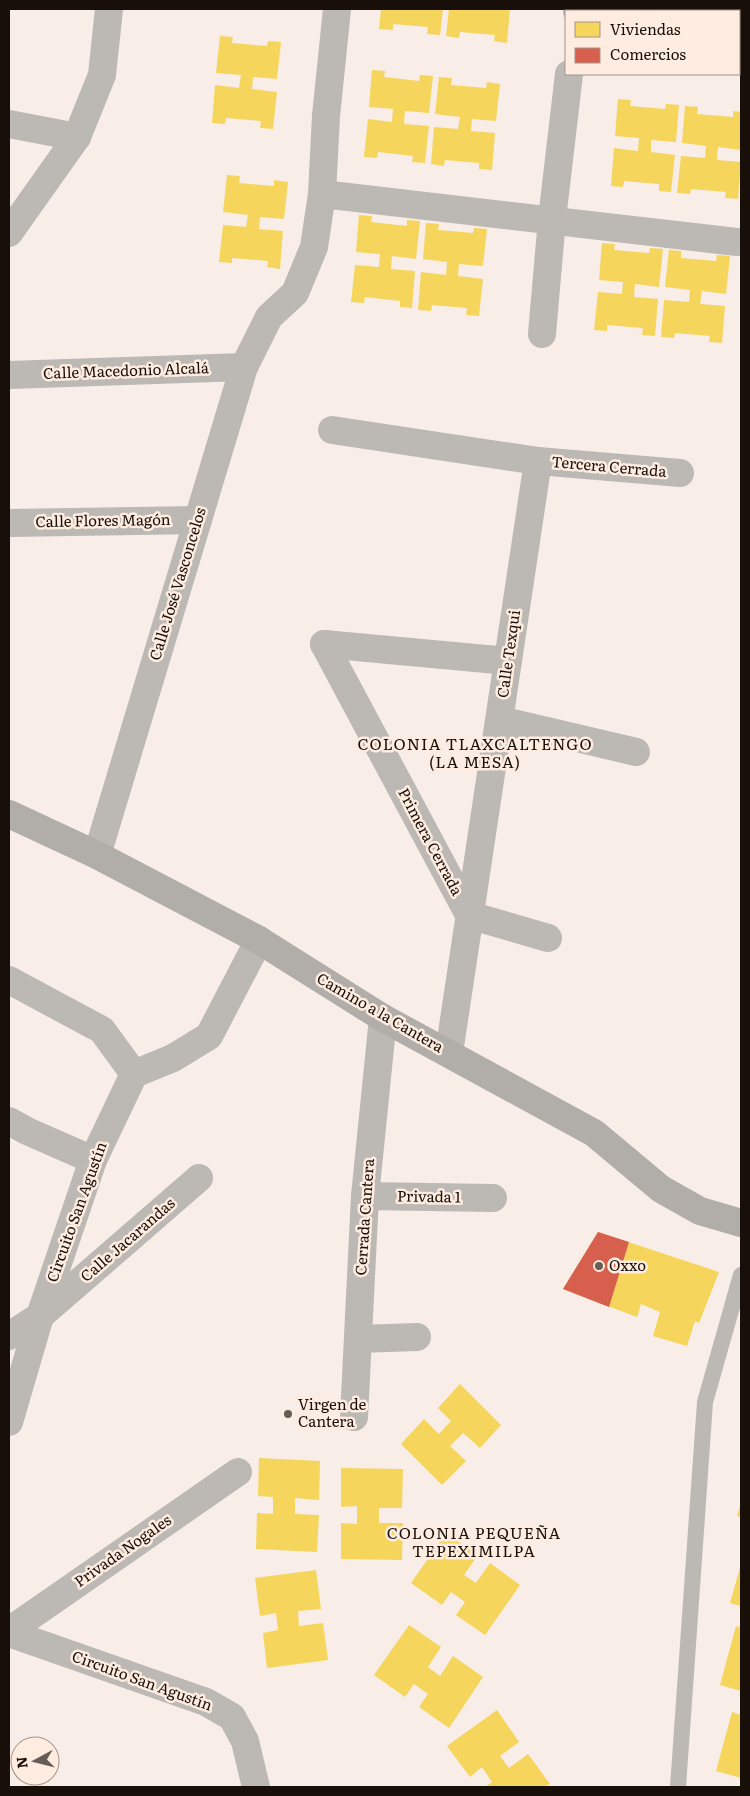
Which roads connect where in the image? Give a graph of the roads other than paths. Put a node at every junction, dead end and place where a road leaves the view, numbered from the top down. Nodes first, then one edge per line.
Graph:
1 (109, 9) edge
2 (337, 9) edge
3 (569, 75) edge
4 (9, 124) edge
5 (78, 137) junction
6 (322, 194) junction
7 (552, 220) junction
8 (9, 233) edge
9 (737, 242) dead end
10 (542, 334) dead end
11 (244, 367) junction
12 (9, 375) edge
13 (332, 430) dead end
14 (538, 460) junction
15 (680, 473) dead end
16 (198, 520) junction
17 (9, 523) edge
18 (508, 661) junction
19 (500, 720) junction
20 (636, 752) dead end
21 (9, 814) edge
22 (97, 855) junction
23 (470, 915) junction
24 (548, 938) dead end
25 (259, 940) junction
26 (9, 980) edge
27 (383, 1018) junction
28 (449, 1053) junction
29 (134, 1074) junction
30 (15, 1129) edge
31 (93, 1160) junction
32 (199, 1178) dead end
33 (365, 1196) junction
34 (493, 1198) dead end
35 (741, 1223) edge
36 (741, 1276) edge
37 (40, 1316) junction
38 (9, 1336) edge
39 (418, 1337) dead end
40 (358, 1339) junction
41 (354, 1417) dead end
42 (9, 1422) edge
43 (238, 1472) dead end
44 (9, 1632) edge
45 (251, 1785) edge
46 (678, 1787) edge

1 - 5 street
2 - 6 street
3 - 7 street
4 - 5 street
5 - 8 street
6 - 7 street
6 - 11 street, Calle José Vasconcelos
7 - 9 street
7 - 10 street
11 - 12 street, Calle Macedonio Alcalá
11 - 16 street, Calle José Vasconcelos
13 - 14 street
14 - 15 street, Tercera Cerrada
14 - 18 street, Calle Texqui
16 - 17 street, Calle Flores Magón
16 - 22 street, Calle José Vasconcelos
18 - 19 street, Calle Texqui
18 - 23 street, Primera Cerrada
19 - 20 street
19 - 23 street, Calle Texqui
21 - 22 street, Camino a la Cantera
22 - 25 street, Camino a la Cantera
23 - 24 street
23 - 28 street, Calle Texqui
25 - 27 street, Camino a la Cantera
25 - 29 street
26 - 29 street
27 - 28 street, Camino a la Cantera
27 - 33 street, Cerrada Cantera
28 - 35 street, Camino a la Cantera
29 - 31 street, Circuito San Agustín
30 - 31 street
31 - 37 street, Circuito San Agustín
32 - 37 street, Calle Jacarandas
33 - 34 street, Privada 1
33 - 40 street, Cerrada Cantera
36 - 46 lane
37 - 38 street, Calle Jacarandas
37 - 42 street, Circuito San Agustín
39 - 40 street
40 - 41 street, Cerrada Cantera
43 - 44 street, Privada Nogales
44 - 45 street, Circuito San Agustín

